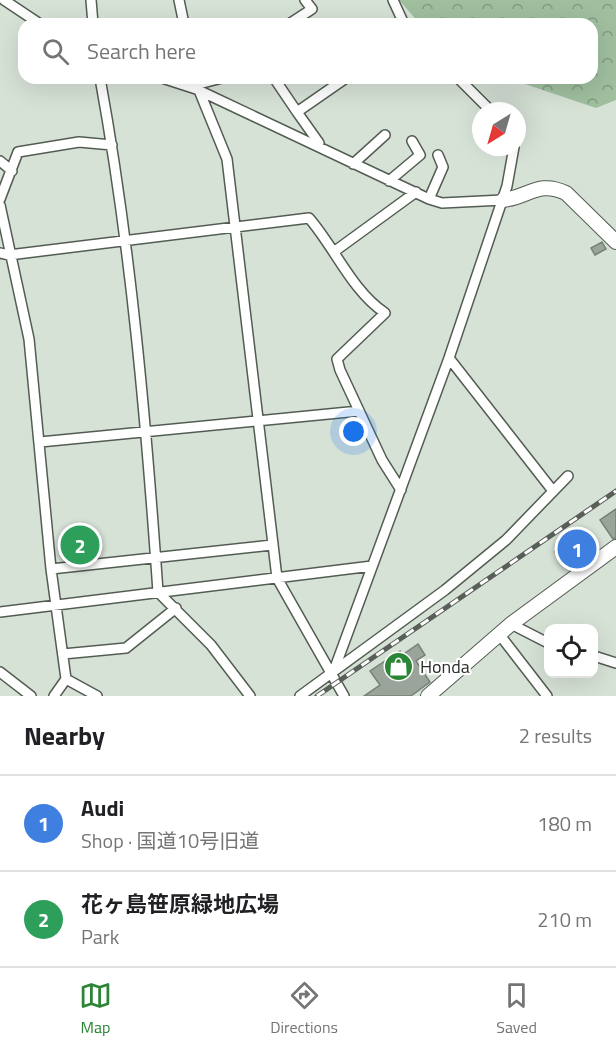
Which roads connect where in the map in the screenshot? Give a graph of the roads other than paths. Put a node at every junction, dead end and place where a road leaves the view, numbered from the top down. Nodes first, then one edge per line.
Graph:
1 (4, 0) edge
2 (91, 0) edge
3 (179, 0) edge
4 (305, 0) edge
5 (393, 0) edge
6 (31, 18) edge
7 (92, 18) edge
8 (183, 18) edge
9 (298, 18) edge
10 (401, 18) edge
11 (101, 84) edge
12 (195, 84) edge
13 (278, 84) edge
14 (337, 84) edge
15 (464, 84) edge
16 (481, 102) edge
17 (297, 112) junction
18 (385, 135) dead end
19 (412, 141) dead end
20 (112, 145) junction
21 (320, 145) junction
22 (438, 155) dead end
23 (512, 156) edge
24 (0, 161) edge
25 (353, 164) junction
26 (12, 171) junction
27 (389, 181) junction
28 (416, 192) junction
29 (0, 199) edge
30 (429, 199) junction
31 (502, 200) junction
32 (0, 205) edge
33 (234, 230) junction
34 (125, 242) junction
35 (616, 242) edge
36 (335, 251) junction
37 (5, 254) edge
38 (449, 358) junction
39 (359, 411) junction
40 (256, 420) junction
41 (147, 432) junction
42 (40, 441) junction
43 (568, 476) dead end
44 (402, 490) junction
45 (553, 491) junction
46 (272, 545) junction
47 (616, 547) edge
48 (156, 557) junction
49 (372, 566) junction
50 (51, 569) junction
51 (277, 578) junction
52 (158, 592) junction
53 (56, 605) junction
54 (176, 608) junction
55 (0, 612) edge
56 (511, 624) junction
57 (499, 633) junction
58 (544, 640) edge
59 (63, 654) junction
60 (598, 657) edge
61 (616, 663) edge
62 (0, 672) edge
63 (333, 674) junction
64 (66, 679) junction
65 (31, 696) edge
66 (54, 696) edge
67 (97, 696) edge
68 (250, 696) edge
69 (300, 696) edge
70 (344, 696) edge
71 (428, 696) edge
72 (547, 696) edge

1 - 6 street
2 - 7 street
3 - 8 street
4 - 9 street
5 - 10 street
11 - 20 street
12 - 21 street
12 - 33 street
13 - 17 street
14 - 17 street
15 - 16 street
17 - 21 street
18 - 25 street
19 - 27 street
20 - 26 street
20 - 34 street
21 - 25 street
22 - 30 street
23 - 31 street
24 - 26 street
25 - 27 street
26 - 29 street
27 - 28 street
28 - 30 street
28 - 36 street
30 - 31 street
31 - 35 street
31 - 38 street
32 - 37 street
33 - 34 street
33 - 36 street
33 - 40 street
34 - 37 street
34 - 41 street
36 - 39 street
37 - 42 street
38 - 44 street
38 - 45 street
39 - 40 street
39 - 44 street
40 - 41 street
40 - 46 street
41 - 42 street
41 - 48 street
42 - 50 street
43 - 45 street
44 - 49 street
45 - 63 street
46 - 48 street
46 - 51 street
47 - 56 street
48 - 50 street
48 - 52 street
49 - 51 street
49 - 63 street
50 - 53 street
51 - 52 street
51 - 63 street
52 - 53 street
52 - 54 street
53 - 55 street
53 - 59 street
54 - 59 street
54 - 68 street
56 - 57 street
56 - 58 street
57 - 71 street
57 - 72 street
59 - 64 street
60 - 61 street
62 - 65 street
63 - 69 street
63 - 70 street
64 - 66 street
64 - 67 street

